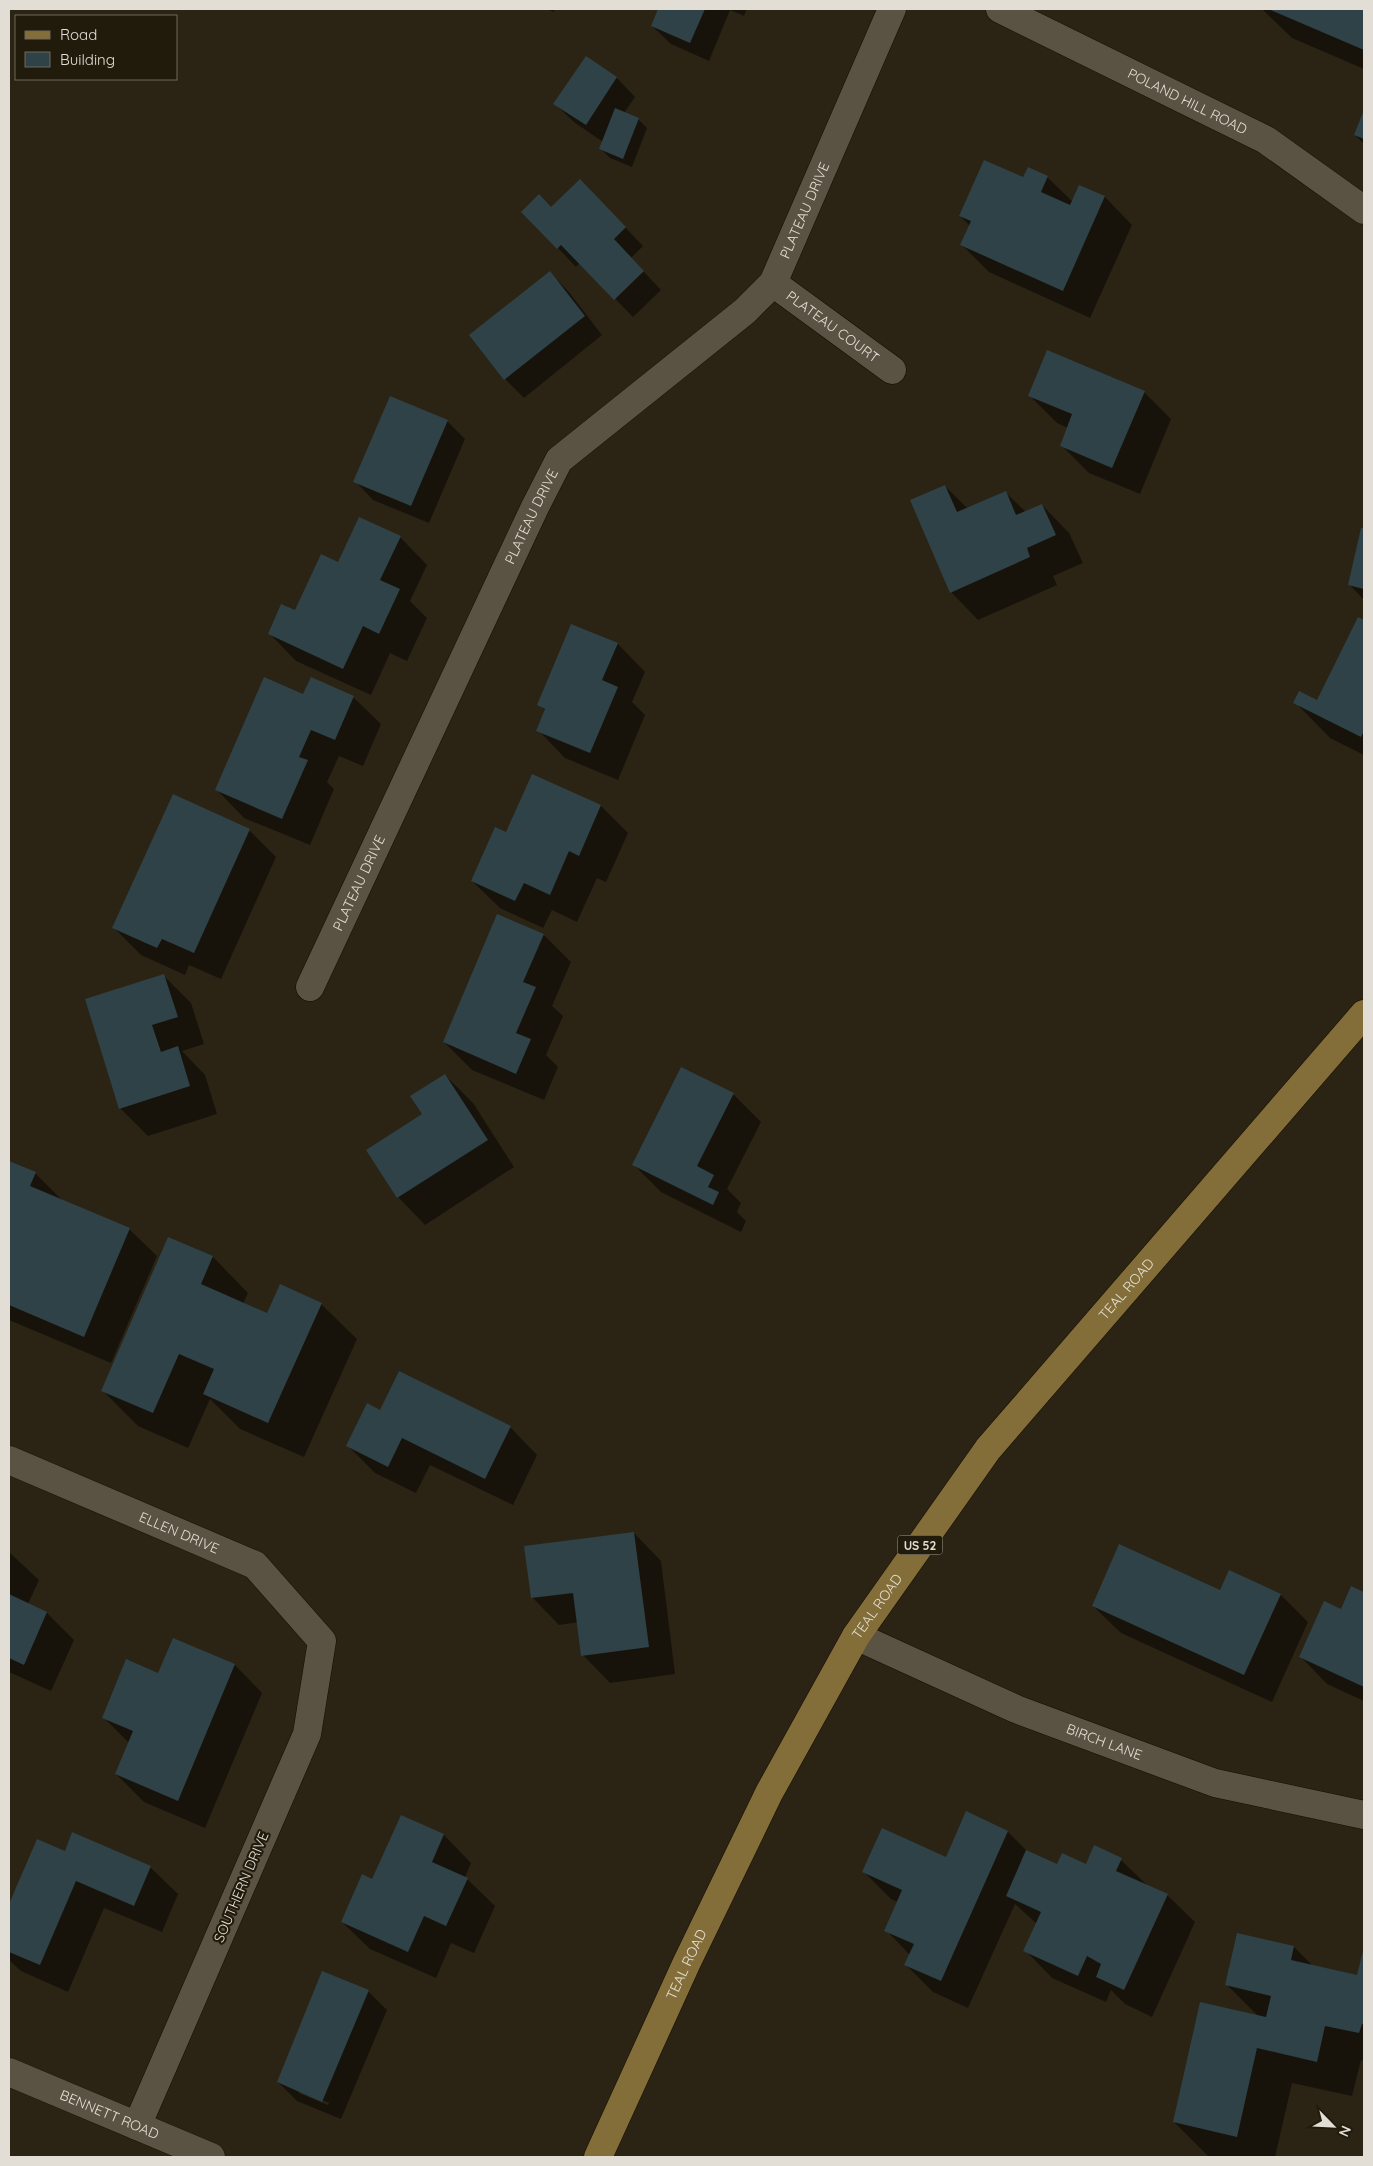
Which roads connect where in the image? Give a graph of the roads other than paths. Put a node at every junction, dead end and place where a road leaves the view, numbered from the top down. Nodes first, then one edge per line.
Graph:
1 (892, 9) edge
2 (1000, 9) edge
3 (1364, 210) edge
4 (773, 283) junction
5 (892, 370) dead end
6 (310, 987) dead end
7 (1364, 1014) edge
8 (9, 1460) edge
9 (856, 1636) junction
10 (322, 1641) joint
11 (1364, 1815) edge
12 (9, 2072) edge
13 (137, 2126) junction
14 (210, 2157) edge
15 (598, 2157) edge

1 - 4 street, PLATEAU DRIVE
2 - 3 street, POLAND HILL ROAD
4 - 5 street, PLATEAU COURT
4 - 6 street, PLATEAU DRIVE
7 - 9 main road, TEAL ROAD / US 52
8 - 10 street, ELLEN DRIVE
9 - 11 street, BIRCH LANE
9 - 15 main road, TEAL ROAD / US 52
10 - 13 street, SOUTHERN DRIVE
12 - 13 street, BENNETT ROAD
13 - 14 street, BENNETT ROAD

